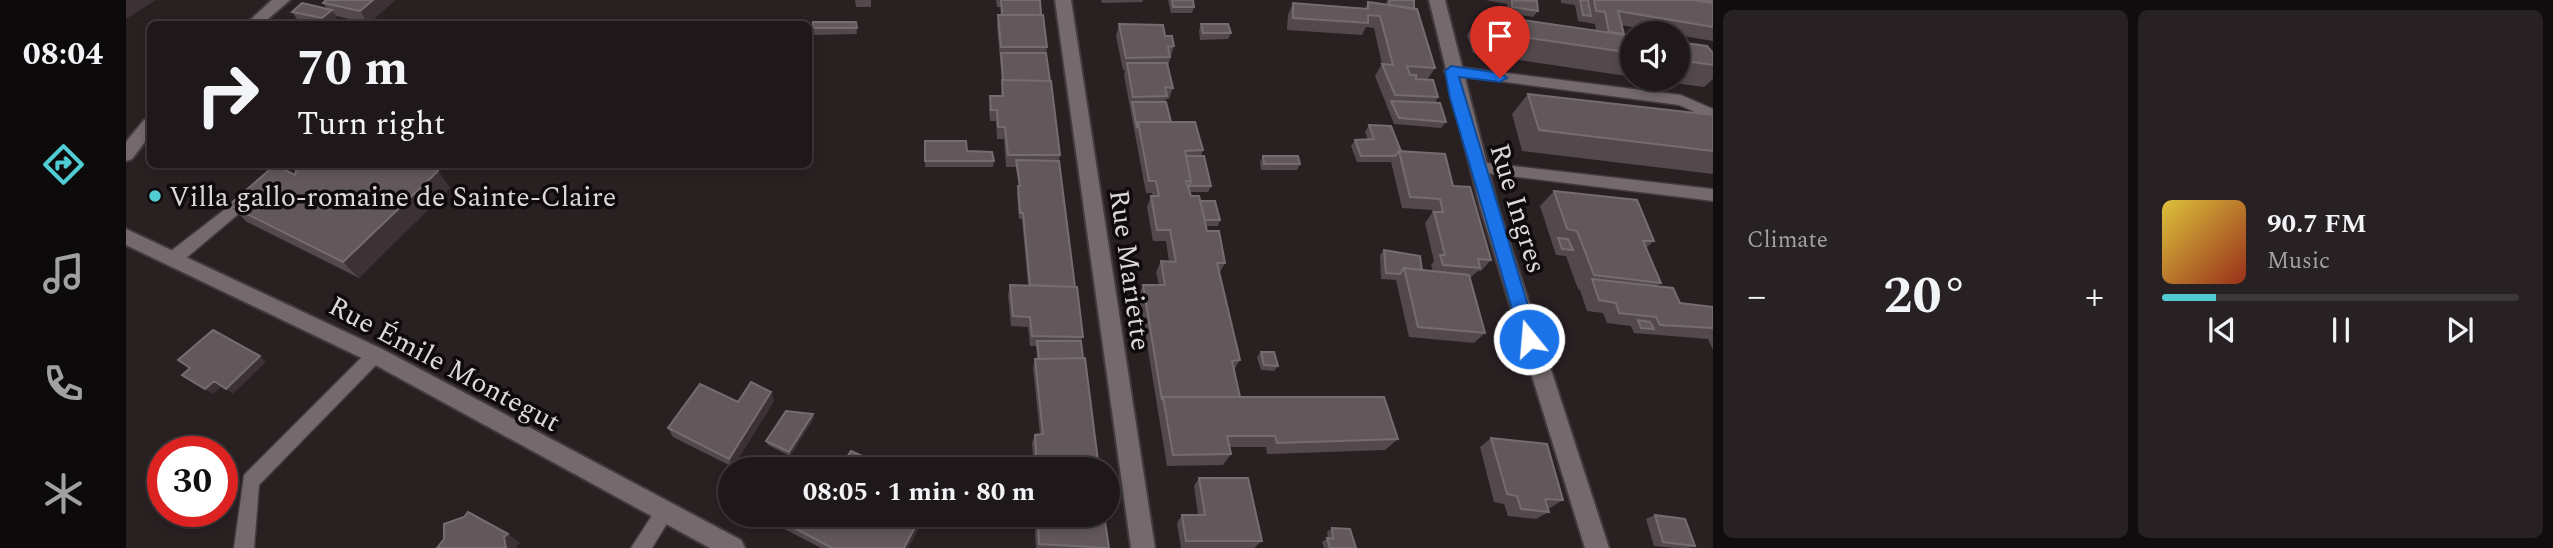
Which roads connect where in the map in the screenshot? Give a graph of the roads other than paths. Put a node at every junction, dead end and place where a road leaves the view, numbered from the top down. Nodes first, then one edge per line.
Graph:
1 (282, 0) edge
2 (1063, 0) edge
3 (1437, 0) edge
4 (1699, 0) edge
5 (1713, 2) edge
6 (257, 21) edge
7 (1451, 71) junction
8 (1713, 115) edge
9 (147, 128) edge
10 (126, 154) edge
11 (1478, 167) junction
12 (262, 186) edge
13 (1713, 195) edge
14 (126, 237) edge
15 (173, 259) junction
16 (375, 355) junction
17 (665, 512) junction
18 (244, 548) edge
19 (641, 548) edge
20 (733, 548) edge
21 (1143, 548) edge
22 (1597, 548) edge

1 - 6 street
2 - 21 street, Rue Mariette
3 - 7 street, Rue Ingres
4 - 5 street
7 - 8 lane
7 - 11 street, Rue Ingres
9 - 10 street
11 - 13 lane
11 - 22 street, Rue Ingres
12 - 15 lane
14 - 15 street, Rue Émile Montegut
15 - 16 street, Rue Émile Montegut
16 - 17 street, Rue Émile Montegut
16 - 18 lane
17 - 19 lane
17 - 20 street, Rue Émile Montegut

